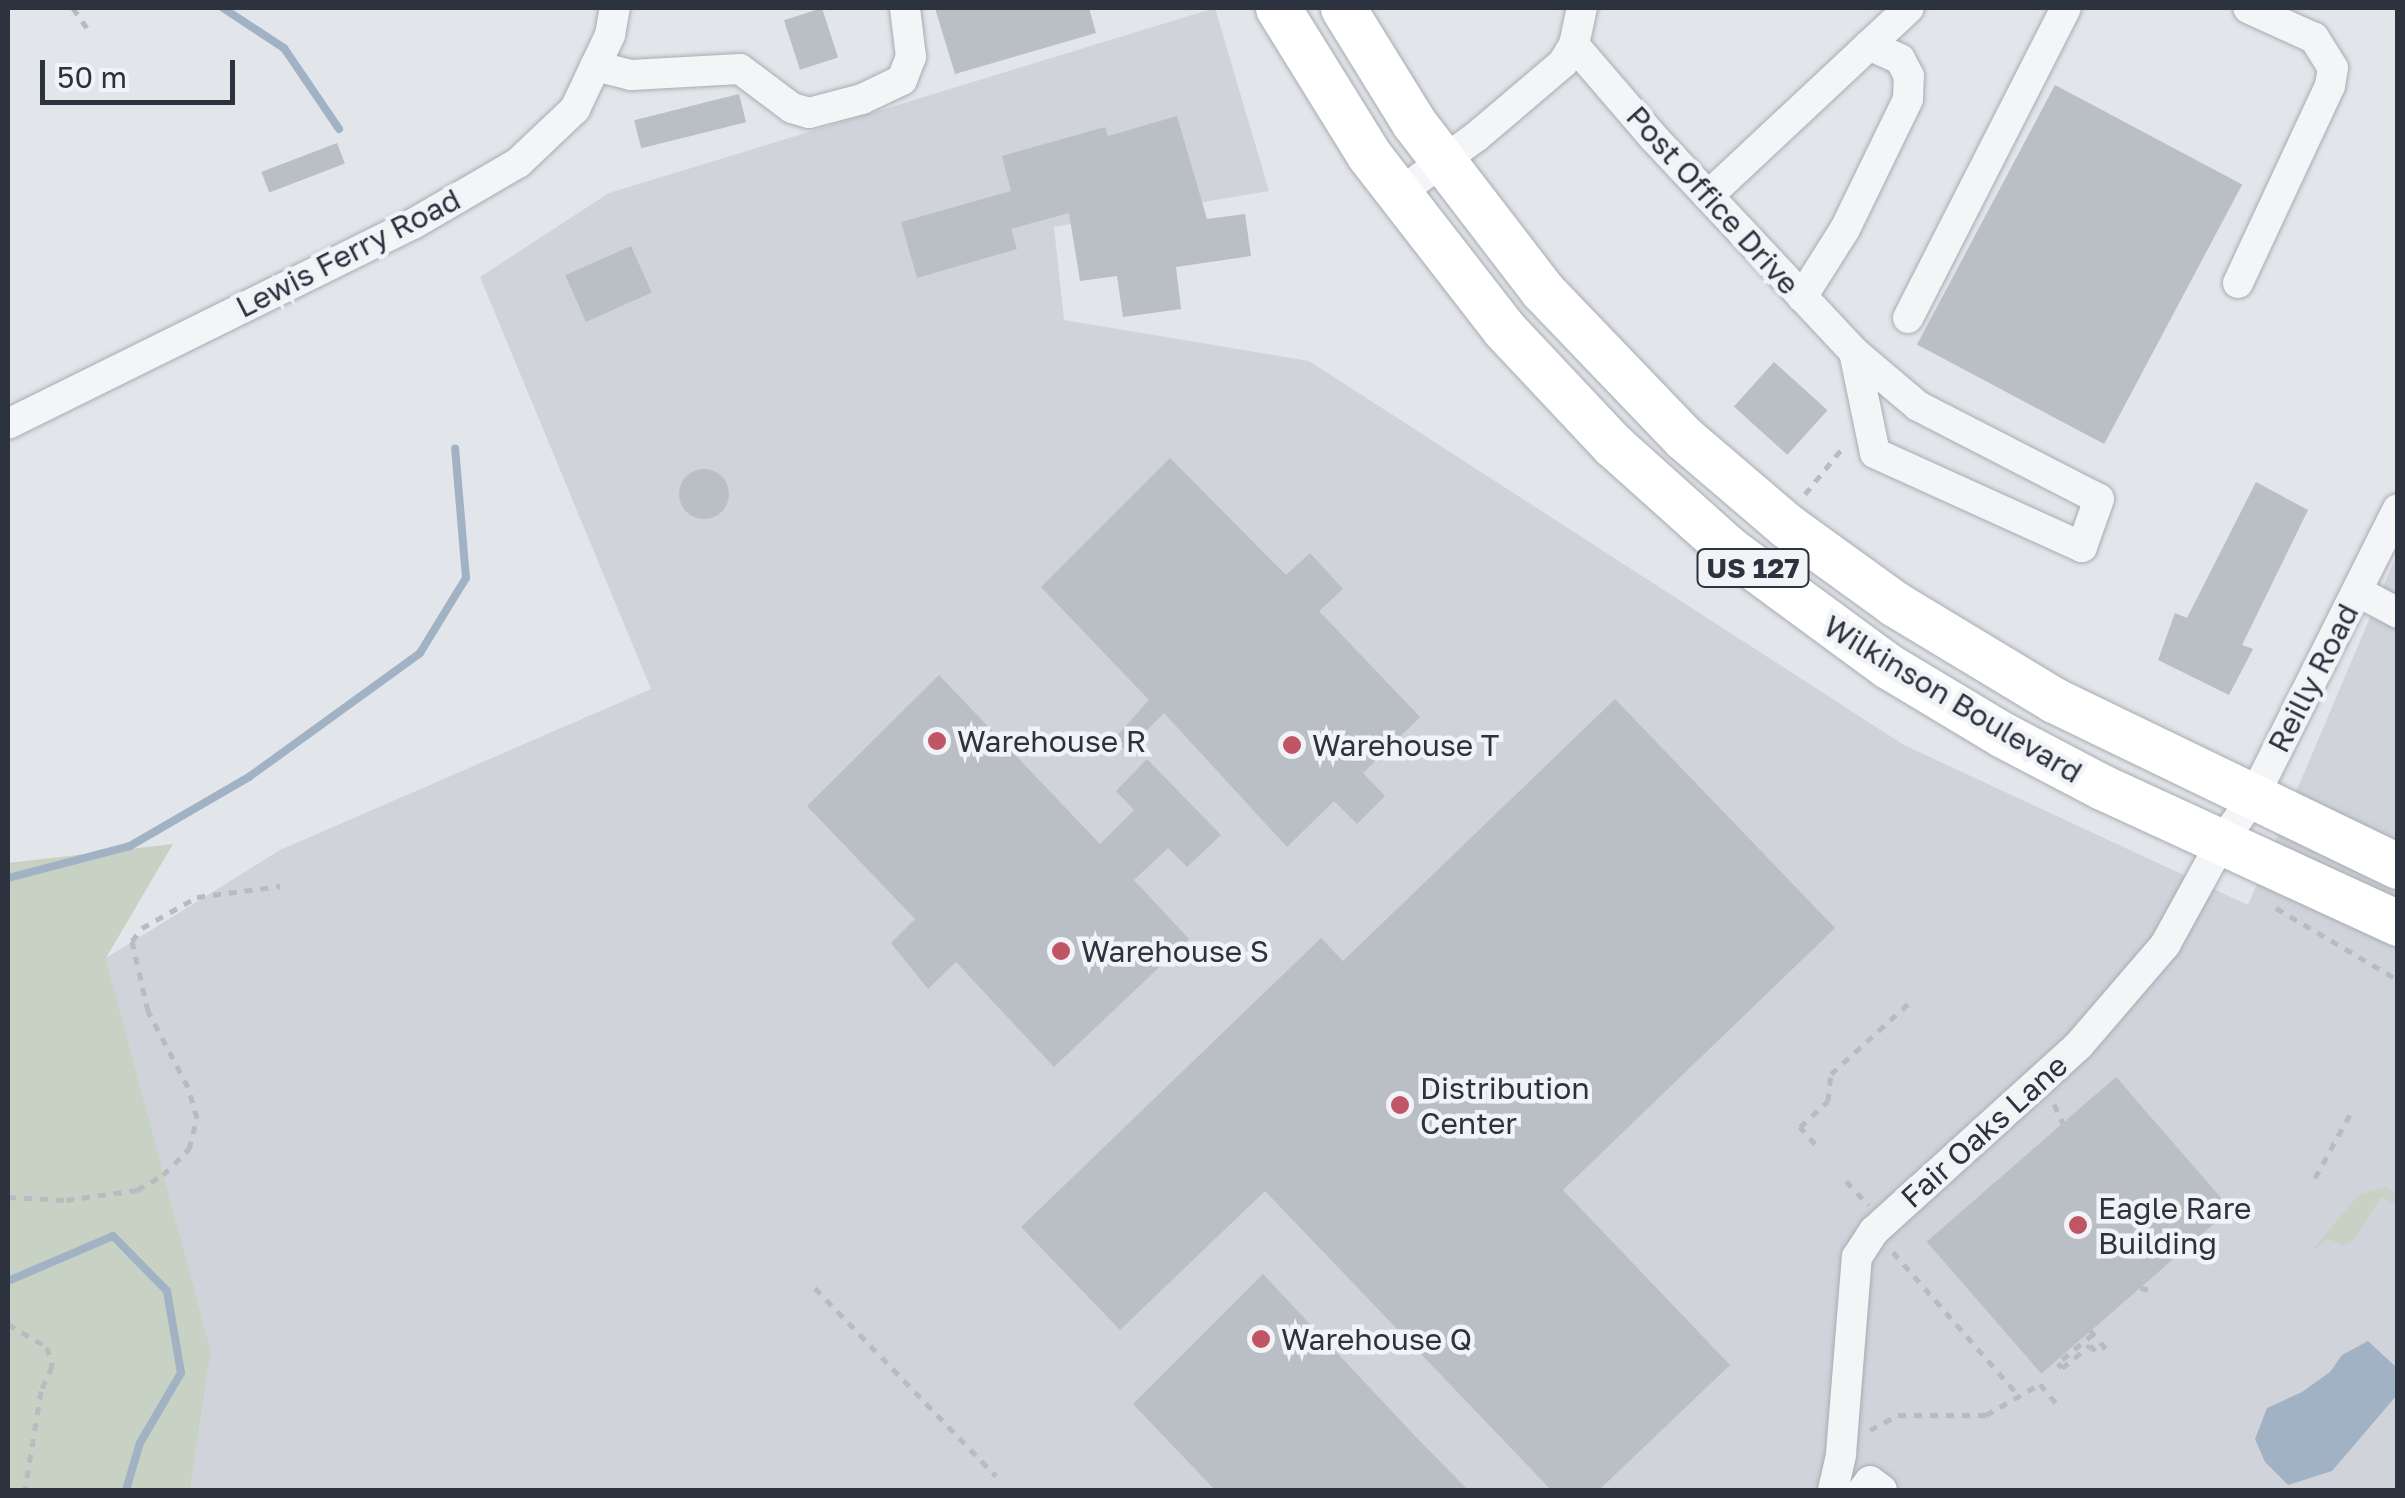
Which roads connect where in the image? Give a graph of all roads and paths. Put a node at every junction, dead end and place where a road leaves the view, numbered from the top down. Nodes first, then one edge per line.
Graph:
1 (74, 8) edge
2 (616, 8) edge
3 (904, 8) edge
4 (1278, 8) edge
5 (1342, 8) edge
6 (1582, 8) edge
7 (1908, 8) edge
8 (2066, 8) edge
9 (2248, 8) edge
10 (90, 32) dead end
11 (1869, 45) junction
12 (1574, 46) junction
13 (595, 66) junction
14 (1440, 160) junction
15 (1398, 194) junction
16 (1708, 196) junction
17 (2238, 283) dead end
18 (1802, 297) junction
19 (1908, 318) dead end
20 (1854, 352) junction
21 (8, 424) edge
22 (1849, 440) dead end
23 (1800, 501) dead end
24 (2398, 509) edge
25 (2356, 591) junction
26 (2398, 613) edge
27 (2253, 798) junction
28 (2221, 842) junction
29 (2398, 866) edge
30 (280, 886) dead end
31 (2273, 906) dead end
32 (2398, 923) edge
33 (2398, 980) edge
34 (1909, 1003) dead end
35 (2353, 1109) dead end
36 (1815, 1144) dead end
37 (2315, 1178) dead end
38 (1846, 1181) dead end
39 (8, 1197) edge
40 (1872, 1219) junction
41 (815, 1288) dead end
42 (2140, 1288) dead end
43 (2153, 1290) dead end
44 (8, 1324) edge
45 (2106, 1349) dead end
46 (2099, 1355) dead end
47 (2020, 1397) junction
48 (2056, 1403) dead end
49 (1841, 1450) junction
50 (996, 1476) dead end
51 (25, 1490) edge
52 (1833, 1490) edge
53 (1864, 1490) edge
54 (1882, 1490) edge

1 - 10 path
2 - 13 street, Lewis Ferry Road
3 - 13 street
4 - 15 highway, Wilkinson Boulevard / US 127
5 - 14 highway, Wilkinson Boulevard / US 127
6 - 12 street
7 - 11 street
8 - 19 street
9 - 17 street
11 - 16 street
11 - 18 street
12 - 14 street
12 - 16 street, Post Office Drive
13 - 21 street, Lewis Ferry Road
14 - 15 street
14 - 27 highway, Wilkinson Boulevard / US 127
15 - 28 highway, Wilkinson Boulevard / US 127
16 - 18 street, Post Office Drive
18 - 20 street, Post Office Drive
20 - 20 street, Post Office Drive
22 - 23 path
24 - 25 street, Reilly Road
25 - 26 street
25 - 27 street, Reilly Road
27 - 28 street, Reilly Road
27 - 29 highway, Wilkinson Boulevard / US 127
28 - 32 highway, Wilkinson Boulevard / US 127
28 - 40 street, Fair Oaks Lane
30 - 39 path
31 - 33 path
34 - 36 path
35 - 37 path
38 - 40 path
40 - 47 path
40 - 49 street, Fair Oaks Lane
41 - 50 path
42 - 43 path
44 - 51 path
45 - 46 path
47 - 48 path
47 - 49 path
49 - 52 street, Fair Oaks Lane
53 - 54 street

